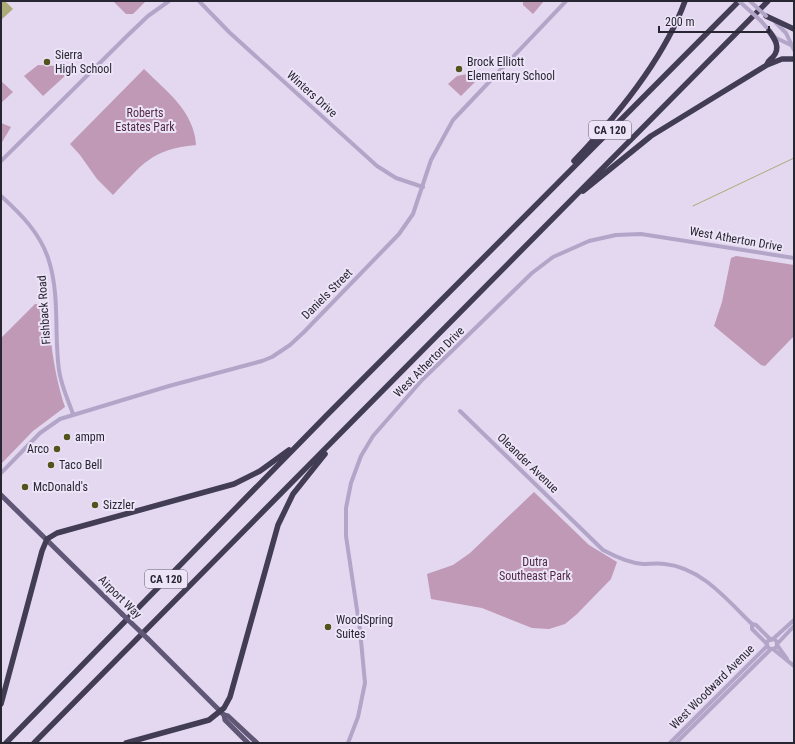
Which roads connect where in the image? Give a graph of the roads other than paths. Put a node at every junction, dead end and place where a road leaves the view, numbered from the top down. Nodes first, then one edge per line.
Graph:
1 (169, 1) edge
2 (199, 1) edge
3 (566, 1) edge
4 (685, 1) edge
5 (739, 1) edge
6 (750, 1) edge
7 (768, 1) edge
8 (766, 16) junction
9 (794, 29) edge
10 (769, 31) junction
11 (793, 47) edge
12 (794, 59) edge
13 (767, 64) junction
14 (1, 162) edge
15 (423, 187) junction
16 (1, 196) edge
17 (572, 199) junction
18 (794, 258) edge
19 (482, 260) junction
20 (460, 411) dead end
21 (73, 414) junction
22 (326, 416) junction
23 (345, 428) junction
24 (1, 473) edge
25 (1, 495) edge
26 (47, 540) junction
27 (794, 620) edge
28 (752, 624) junction
29 (794, 626) edge
30 (772, 639) junction
31 (777, 644) junction
32 (769, 647) junction
33 (787, 659) junction
34 (794, 666) edge
35 (1, 704) edge
36 (222, 713) junction
37 (6, 743) edge
38 (34, 743) edge
39 (126, 743) edge
40 (248, 743) edge
41 (257, 743) edge
42 (348, 743) edge
43 (670, 743) edge
44 (676, 743) edge

1 - 14 street
2 - 15 street, Winters Drive
3 - 15 street, Daniels Street
4 - 19 highway
5 - 10 street, bridge
5 - 19 highway, CA 120
6 - 8 street, bridge
7 - 17 highway, CA 120
8 - 9 highway
8 - 11 street
10 - 11 street
10 - 13 highway
12 - 13 highway
13 - 17 highway
15 - 21 street, Daniels Street
16 - 21 street, Fishback Road
17 - 23 highway, CA 120
18 - 42 street, West Atherton Drive
19 - 22 highway, CA 120
20 - 28 street, Oleander Avenue
21 - 24 street, Daniels Street
22 - 26 highway
22 - 37 highway, CA 120
23 - 36 highway
23 - 38 highway, CA 120
25 - 26 main road, Airport Way
26 - 35 highway
26 - 36 main road, Airport Way, bridge
27 - 30 street
28 - 30 street
28 - 32 street
29 - 31 street
30 - 31 street
30 - 32 street
31 - 32 street
31 - 33 street
32 - 33 street
32 - 43 street, West Woodward Avenue
32 - 44 street, West Woodward Avenue
33 - 34 street
36 - 39 highway
36 - 40 main road, Airport Way
36 - 41 main road, Airport Way

